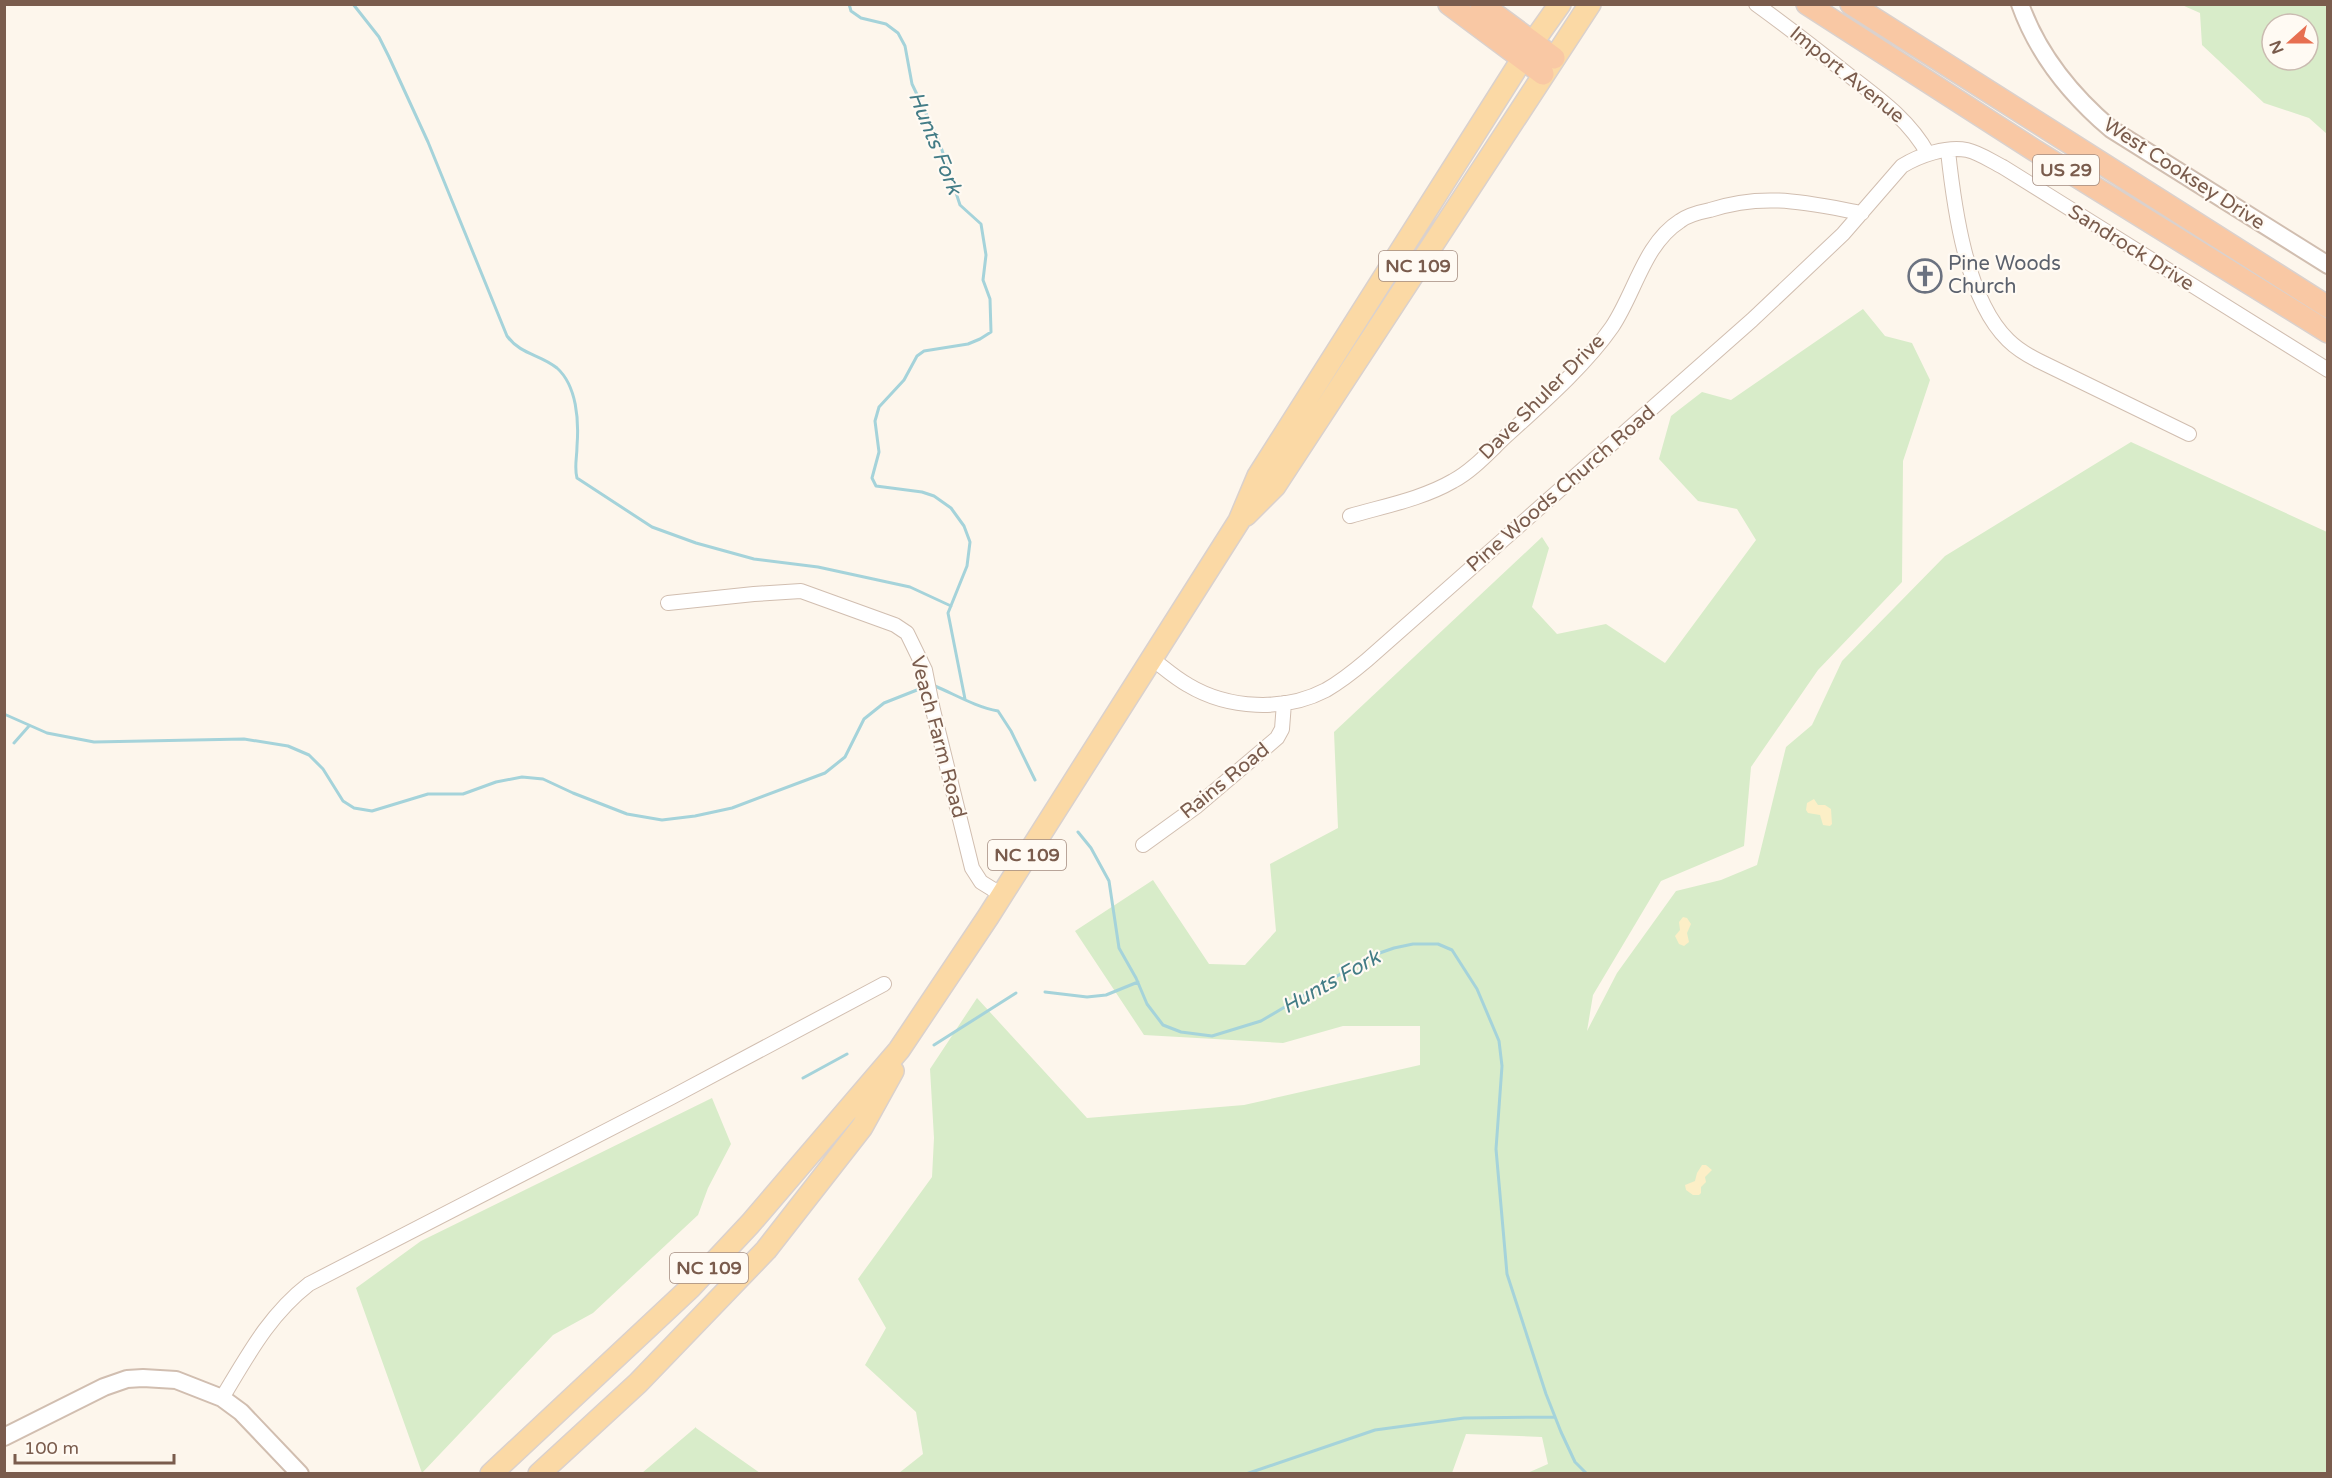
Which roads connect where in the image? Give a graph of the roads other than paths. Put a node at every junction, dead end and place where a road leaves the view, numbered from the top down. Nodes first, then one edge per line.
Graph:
1 (1449, 4) edge
2 (1481, 4) edge
3 (1560, 4) edge
4 (1590, 4) edge
5 (1756, 4) edge
6 (1807, 4) edge
7 (1851, 4) edge
8 (2020, 4) edge
9 (1528, 51) junction
10 (1548, 66) junction
11 (1948, 151) junction
12 (1928, 154) junction
13 (1862, 213) junction
14 (2328, 265) edge
15 (2328, 307) edge
16 (2328, 332) edge
17 (2328, 370) edge
18 (2189, 434) dead end
19 (1350, 516) dead end
20 (1239, 521) junction
21 (668, 603) dead end
22 (1151, 658) junction
23 (1284, 703) junction
24 (1143, 845) dead end
25 (1002, 895) junction
26 (884, 984) dead end
27 (899, 1050) junction
28 (222, 1398) junction
29 (4, 1437) edge
30 (300, 1473) edge
31 (491, 1473) edge
32 (539, 1473) edge

1 - 9 highway
2 - 9 highway
3 - 9 main road, NC 109
4 - 10 main road, NC 109
5 - 12 street, Import Avenue
6 - 16 highway, US 29
7 - 15 highway, US 29
8 - 14 street, West Cooksey Drive
9 - 10 highway
9 - 20 main road, NC 109
10 - 20 main road, NC 109
11 - 12 street, Sandrock Drive
11 - 17 street, Sandrock Drive
11 - 18 street
12 - 13 street, Pine Woods Church Road
13 - 19 street, Dave Shuler Drive
13 - 23 street, Pine Woods Church Road
20 - 22 main road, NC 109
21 - 25 street, Veach Farm Road
22 - 23 street, Pine Woods Church Road
22 - 25 main road, NC 109
23 - 24 street, Rains Road
25 - 27 main road, NC 109
26 - 28 street
27 - 31 main road, NC 109
27 - 32 main road, NC 109
28 - 29 street
28 - 30 street

